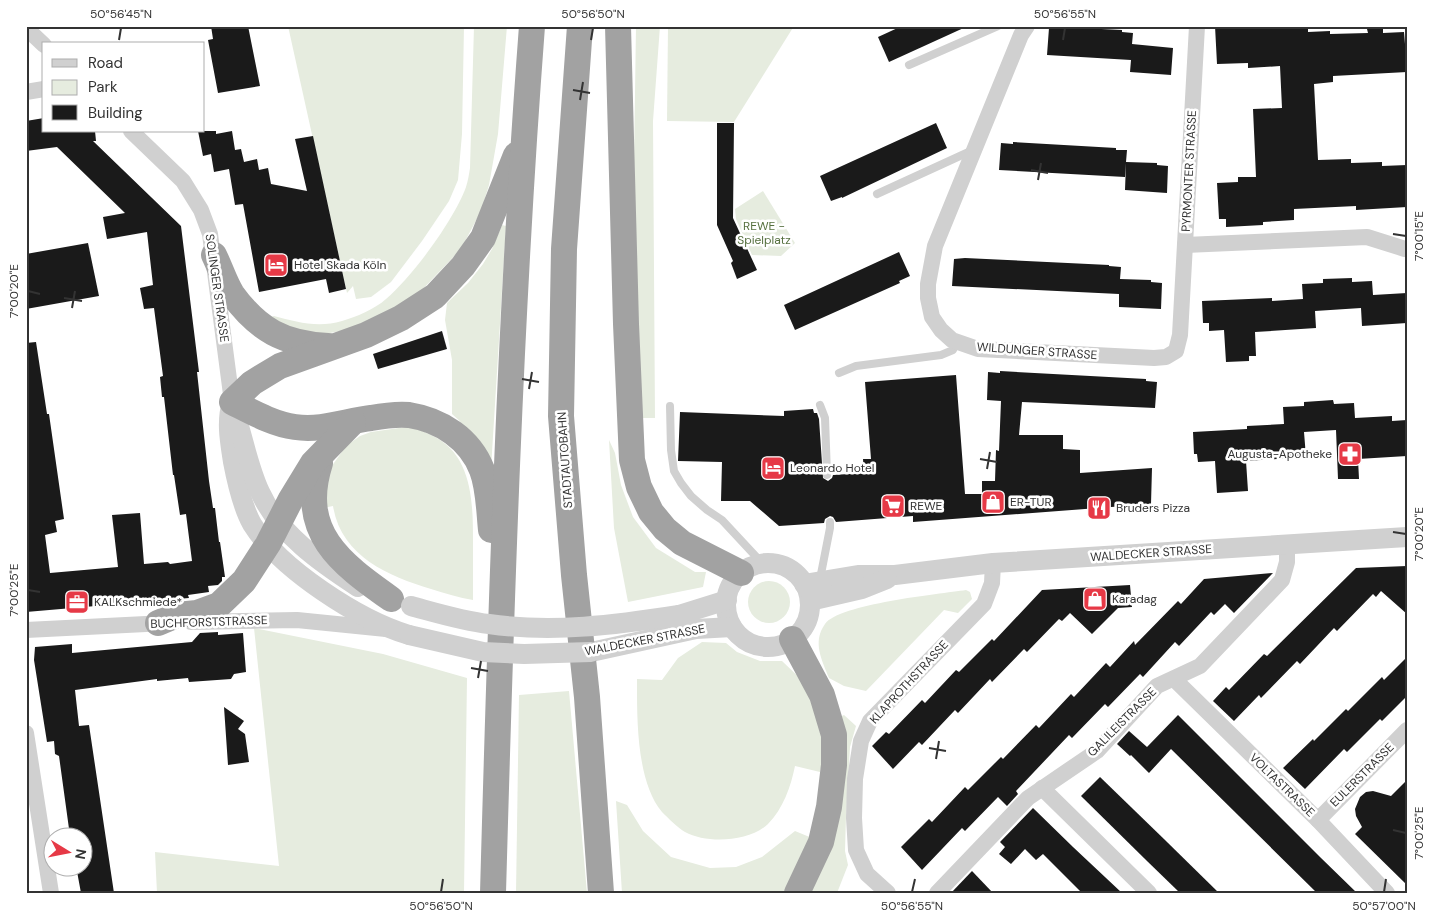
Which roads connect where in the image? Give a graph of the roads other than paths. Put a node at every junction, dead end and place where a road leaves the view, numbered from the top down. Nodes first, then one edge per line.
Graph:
1 (532, 26) edge
2 (580, 26) edge
3 (618, 26) edge
4 (998, 26) edge
5 (1027, 26) edge
6 (1197, 26) edge
7 (26, 28) edge
8 (42, 44) edge
9 (909, 65) dead end
10 (42, 89) edge
11 (26, 92) edge
12 (132, 132) edge
13 (524, 133) junction
14 (975, 149) junction
15 (877, 194) dead end
16 (1185, 245) junction
17 (1405, 249) dead end
18 (214, 255) junction
19 (957, 342) junction
20 (336, 346) junction
21 (839, 374) dead end
22 (232, 402) junction
23 (820, 405) dead end
24 (670, 406) dead end
25 (353, 422) junction
26 (324, 450) junction
27 (828, 475) dead end
28 (830, 522) dead end
29 (274, 533) junction
30 (1407, 537) edge
31 (1287, 544) junction
32 (993, 563) junction
33 (751, 568) junction
34 (811, 589) junction
35 (726, 600) junction
36 (501, 601) junction
37 (401, 602) junction
38 (158, 623) junction
39 (681, 623) junction
40 (732, 627) junction
41 (26, 630) edge
42 (400, 633) junction
43 (792, 639) junction
44 (1174, 679) junction
45 (1407, 730) edge
46 (26, 733) edge
47 (1042, 788) junction
48 (1318, 820) junction
49 (50, 893) edge
50 (493, 893) edge
51 (601, 893) edge
52 (798, 893) edge
53 (888, 893) edge
54 (938, 893) edge
55 (1149, 893) edge
56 (1387, 893) edge

1 - 13 highway
2 - 51 highway, STADTAUTOBAHN
3 - 33 highway
4 - 9 lane
5 - 14 street, WILDUNGER STRASSE
6 - 16 street, PYRMONTER STRASSE
7 - 8 street
10 - 11 street
12 - 18 street, SOLINGER STRASSE
13 - 20 highway
13 - 36 highway
14 - 15 lane
14 - 19 street, WILDUNGER STRASSE
16 - 17 street, PYRMONTER STRASSE
16 - 19 street, WILDUNGER STRASSE
18 - 20 highway
18 - 22 street, SOLINGER STRASSE
19 - 21 lane
20 - 22 highway
22 - 25 highway
22 - 29 street, SOLINGER STRASSE
23 - 27 lane
24 - 33 lane
25 - 26 highway
25 - 36 highway
26 - 29 highway
26 - 37 highway
28 - 34 lane
29 - 37 street, SOLINGER STRASSE
29 - 38 highway
29 - 42 street, SOLINGER STRASSE
30 - 31 street, WALDECKER STRASSE
31 - 32 street, WALDECKER STRASSE
31 - 44 street, GALILEISTRASSE
32 - 34 street, WALDECKER STRASSE
32 - 53 street, KLAPROTHSTRASSE
33 - 34 street
33 - 35 street
34 - 43 street
35 - 39 street, WALDECKER STRASSE
35 - 40 street
36 - 50 highway
37 - 39 street, WALDECKER STRASSE, bridge
38 - 41 street, BUCHFORSTSTRASSE
38 - 42 street, BUCHFORSTSTRASSE
39 - 40 street, WALDECKER STRASSE
39 - 42 street, WALDECKER STRASSE, bridge
40 - 43 street
43 - 52 highway
44 - 47 street, GALILEISTRASSE
44 - 48 street, VOLTASTRASSE
45 - 48 street, EULERSTRASSE
46 - 49 street
47 - 54 street, GALILEISTRASSE
47 - 55 street
48 - 56 street, VOLTASTRASSE

